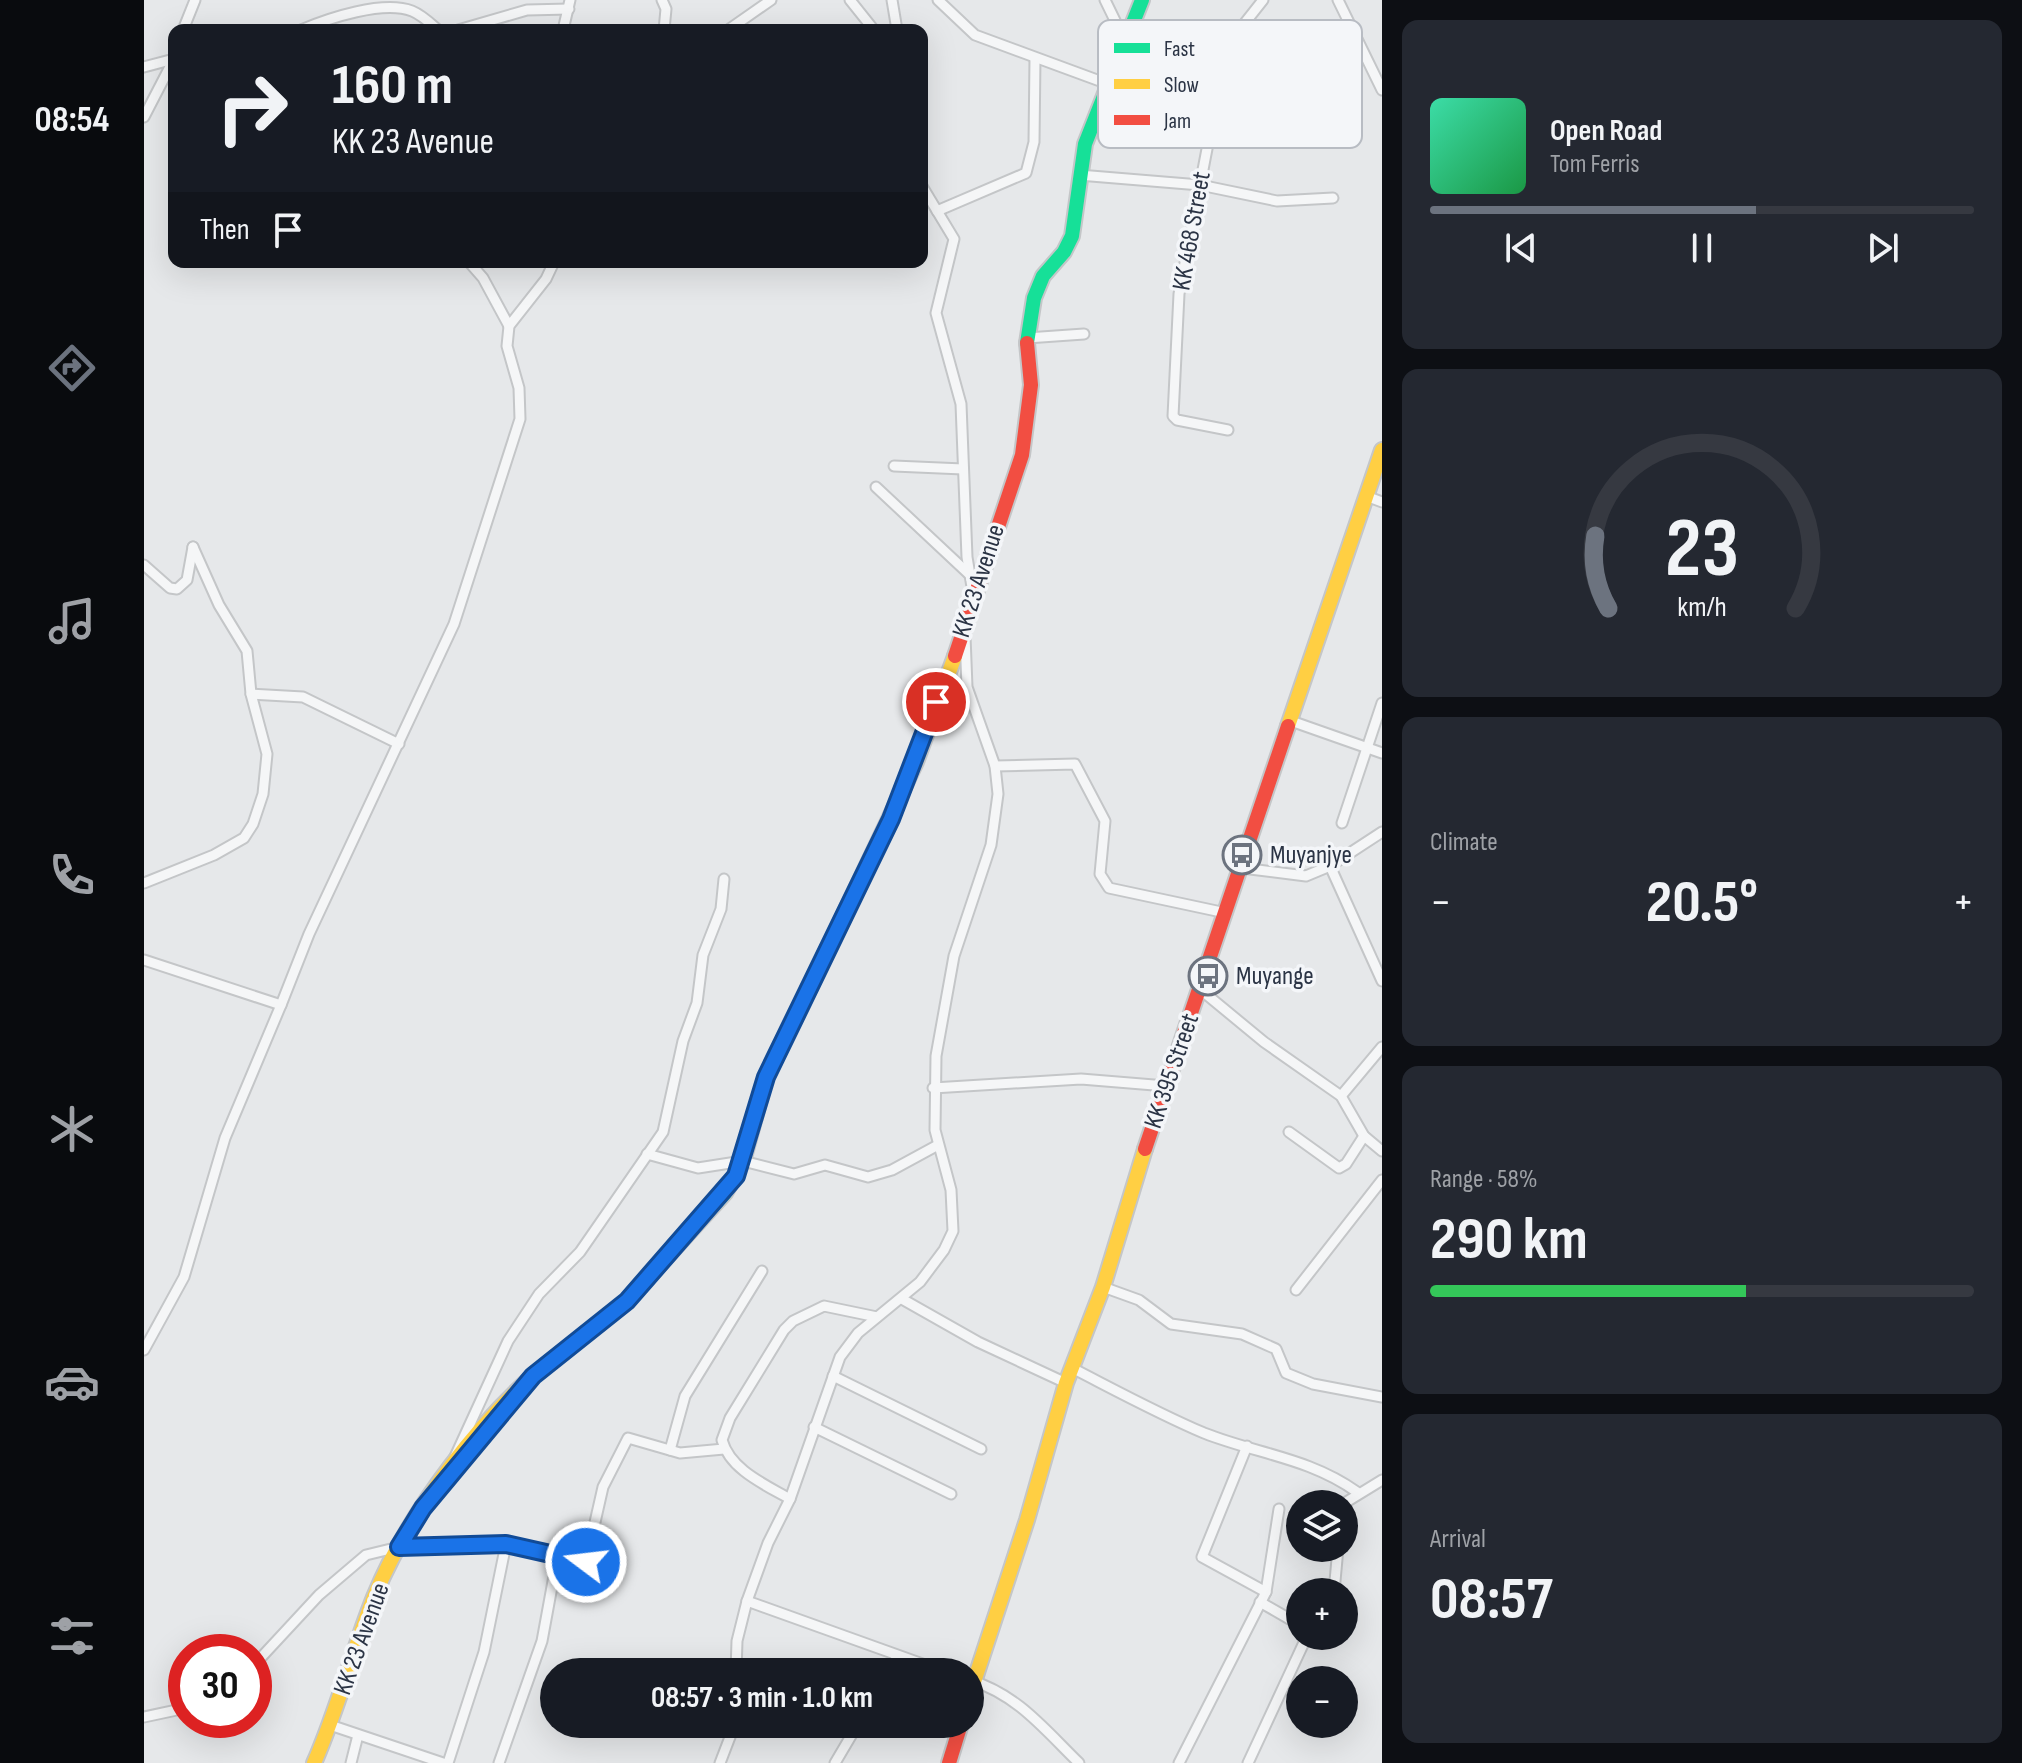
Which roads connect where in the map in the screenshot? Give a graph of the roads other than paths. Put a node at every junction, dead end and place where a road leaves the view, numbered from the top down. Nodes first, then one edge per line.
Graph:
1 (195, 0) edge
2 (662, 0) edge
3 (771, 0) edge
4 (850, 0) edge
5 (892, 0) edge
6 (938, 0) edge
7 (1105, 0) edge
8 (1142, 0) edge
9 (1263, 0) edge
10 (1338, 0) edge
11 (569, 5) edge
12 (1115, 20) edge
13 (1133, 20) edge
14 (1247, 20) edge
15 (1348, 20) edge
16 (185, 24) edge
17 (316, 24) edge
18 (430, 24) edge
19 (479, 24) edge
20 (665, 24) edge
21 (737, 24) edge
22 (869, 24) edge
23 (896, 24) edge
24 (1362, 49) edge
25 (1035, 58) junction
26 (168, 61) edge
27 (144, 67) edge
28 (168, 71) edge
29 (1098, 80) edge
30 (1382, 90) edge
31 (1098, 110) edge
32 (144, 117) edge
33 (1207, 148) edge
34 (1079, 175) junction
35 (1200, 185) junction
36 (928, 196) edge
37 (1333, 198) dead end
38 (937, 211) junction
39 (474, 268) edge
40 (551, 268) edge
41 (509, 326) junction
42 (1084, 334) dead end
43 (1027, 338) junction
44 (1228, 430) dead end
45 (1382, 450) edge
46 (894, 466) dead end
47 (963, 469) junction
48 (876, 487) dead end
49 (1366, 496) junction
50 (1382, 502) edge
51 (144, 565) edge
52 (970, 575) junction
53 (974, 600) junction
54 (965, 629) junction
55 (251, 694) junction
56 (1382, 703) edge
57 (1291, 721) junction
58 (399, 744) junction
59 (1365, 747) junction
60 (1382, 753) edge
61 (995, 766) junction
62 (1342, 823) dead end
63 (1382, 832) edge
64 (1330, 866) junction
65 (1242, 868) junction
66 (724, 879) dead end
67 (144, 883) edge
68 (1226, 913) junction
69 (144, 960) edge
70 (1382, 981) edge
71 (1201, 990) junction
72 (281, 1005) junction
73 (1382, 1047) edge
74 (1166, 1086) junction
75 (933, 1088) junction
76 (1341, 1096) junction
77 (1289, 1132) dead end
78 (1364, 1136) junction
79 (938, 1145) junction
80 (1382, 1151) edge
81 (647, 1154) junction
82 (743, 1161) junction
83 (1382, 1180) edge
84 (762, 1271) dead end
85 (1103, 1287) junction
86 (1296, 1290) dead end
87 (902, 1299) junction
88 (877, 1317) junction
89 (144, 1350) edge
90 (1072, 1368) junction
91 (833, 1376) junction
92 (1066, 1383) junction
93 (1382, 1397) edge
94 (814, 1427) junction
95 (1247, 1446) junction
96 (724, 1449) junction
97 (981, 1449) dead end
98 (670, 1450) junction
99 (446, 1480) junction
100 (1382, 1480) edge
101 (1354, 1490) edge
102 (1358, 1492) edge
103 (951, 1494) dead end
104 (790, 1499) junction
105 (1279, 1509) dead end
106 (506, 1544) junction
107 (399, 1547) junction
108 (558, 1554) junction
109 (1266, 1592) junction
110 (747, 1601) junction
111 (1260, 1602) junction
112 (1286, 1617) edge
113 (272, 1647) edge
114 (1300, 1650) edge
115 (897, 1656) joint
116 (736, 1658) edge
117 (903, 1658) edge
118 (980, 1658) edge
119 (984, 1686) edge
120 (168, 1712) edge
121 (144, 1717) edge
122 (333, 1726) junction
123 (358, 1735) junction
124 (730, 1738) edge
125 (850, 1738) edge
126 (957, 1738) edge
127 (418, 1759) edge
128 (314, 1763) edge
129 (351, 1763) edge
130 (445, 1763) edge
131 (499, 1763) edge
132 (720, 1763) edge
133 (835, 1763) edge
134 (949, 1763) edge
135 (1079, 1763) edge
136 (1179, 1763) edge
137 (1248, 1763) edge

1 - 16 street
2 - 20 street
3 - 21 street
4 - 22 street
5 - 23 street
6 - 25 street
7 - 12 street
8 - 13 main road, KK 23 Avenue
9 - 14 street, KK 468 Street
10 - 15 street
11 - 19 street
17 - 18 street
24 - 30 street
25 - 29 street
25 - 38 street
26 - 27 street
28 - 32 street
31 - 34 main road, KK 23 Avenue
33 - 35 street, KK 468 Street
34 - 35 street
34 - 43 main road, KK 23 Avenue
35 - 37 street
35 - 44 street, KK 468 Street
36 - 38 street
38 - 47 street
39 - 41 street
40 - 41 street
41 - 58 street
42 - 43 street
43 - 53 main road, KK 23 Avenue
45 - 49 main road, KK 395 Street
46 - 47 street
47 - 52 street
48 - 52 street
49 - 50 street
49 - 57 main road, KK 395 Street
51 - 55 street
52 - 53 street
53 - 54 main road, KK 23 Avenue
54 - 61 street
54 - 82 main road, KK 23 Avenue
55 - 58 street
55 - 67 street
56 - 59 street
57 - 59 street
57 - 65 main road, KK 395 Street
58 - 72 street
59 - 60 street
59 - 62 street
61 - 68 street
61 - 75 street
63 - 64 street
64 - 65 street
64 - 70 street
65 - 68 main road, KK 395 Street
66 - 81 street
68 - 71 main road, KK 395 Street
69 - 72 street
71 - 74 main road, KK 395 Street
71 - 76 street
72 - 89 street
73 - 76 street
74 - 75 street
74 - 85 main road, KK 395 Street
75 - 79 street
76 - 78 street
77 - 78 street
78 - 80 street
79 - 82 street
79 - 87 street
81 - 82 street
81 - 99 street
82 - 99 main road, KK 23 Avenue
83 - 86 street
84 - 98 street
85 - 90 main road, KK 395 Street
85 - 93 street
87 - 88 street
87 - 92 street
88 - 91 street
88 - 96 street
90 - 92 main road, KK 395 Street
90 - 95 street
91 - 94 street
91 - 97 street
92 - 118 main road, KK 395 Street
94 - 103 street
94 - 104 street
95 - 101 street
95 - 109 street
96 - 98 street
96 - 104 street
98 - 108 street
99 - 107 main road, KK 23 Avenue
100 - 102 street
104 - 110 street
105 - 109 street
106 - 107 street
106 - 108 street
106 - 130 street
107 - 113 street
107 - 122 main road, KK 23 Avenue
108 - 131 street
109 - 111 street
110 - 115 street
110 - 116 street
111 - 112 street
111 - 136 street
114 - 137 street
115 - 117 street
119 - 135 street
120 - 121 street
122 - 123 street
122 - 128 main road, KK 23 Avenue
123 - 127 street
123 - 129 street
124 - 132 street
125 - 133 street
126 - 134 main road
127 - 130 street

